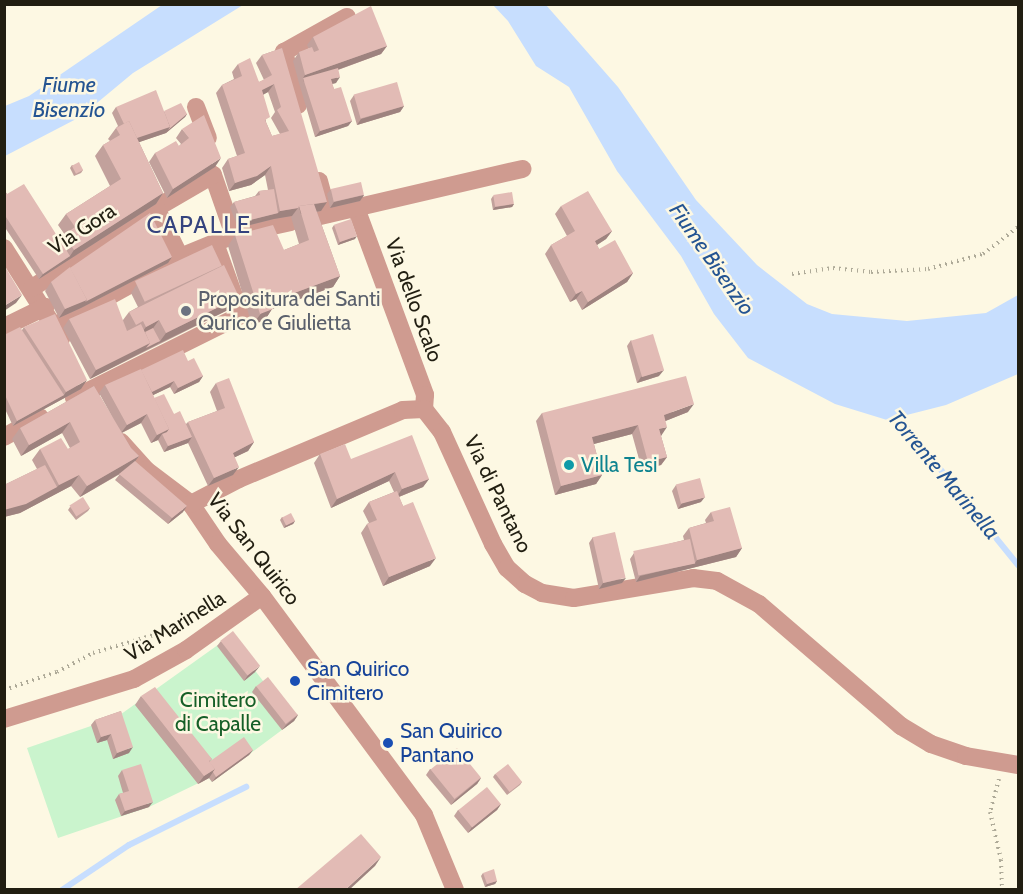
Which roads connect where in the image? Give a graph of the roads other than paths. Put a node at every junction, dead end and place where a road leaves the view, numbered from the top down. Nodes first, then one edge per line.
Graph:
1 (347, 17) edge
2 (196, 107) dead end
3 (303, 125) edge
4 (312, 158) edge
5 (522, 169) dead end
6 (213, 175) junction
7 (156, 208) junction
8 (356, 208) junction
9 (328, 214) junction
10 (234, 235) junction
11 (215, 243) junction
12 (4, 248) edge
13 (180, 257) junction
14 (32, 288) junction
15 (45, 308) junction
16 (55, 326) junction
17 (4, 327) edge
18 (72, 358) edge
19 (86, 384) junction
20 (424, 409) junction
21 (101, 410) edge
22 (113, 430) edge
23 (4, 437) edge
24 (191, 504) junction
25 (262, 596) junction
26 (4, 719) edge
27 (1011, 765) edge
28 (452, 886) edge

1 - 3 street
2 - 6 street
4 - 9 street
5 - 8 street
6 - 7 street, Via Gora
6 - 10 street
7 - 13 street
7 - 14 street, Via Gora
8 - 9 street
8 - 20 street, Via dello Scalo
9 - 10 street
10 - 11 street
11 - 13 street
11 - 19 street
12 - 14 street
13 - 16 street
14 - 15 street
15 - 16 street
15 - 17 street
16 - 18 street
19 - 21 street
19 - 23 street
20 - 24 street
20 - 27 street, Via di Pantano
22 - 24 street, Via San Quirico
24 - 25 street, Via San Quirico
25 - 26 street, Via Marinella
25 - 28 street, Via San Quirico

